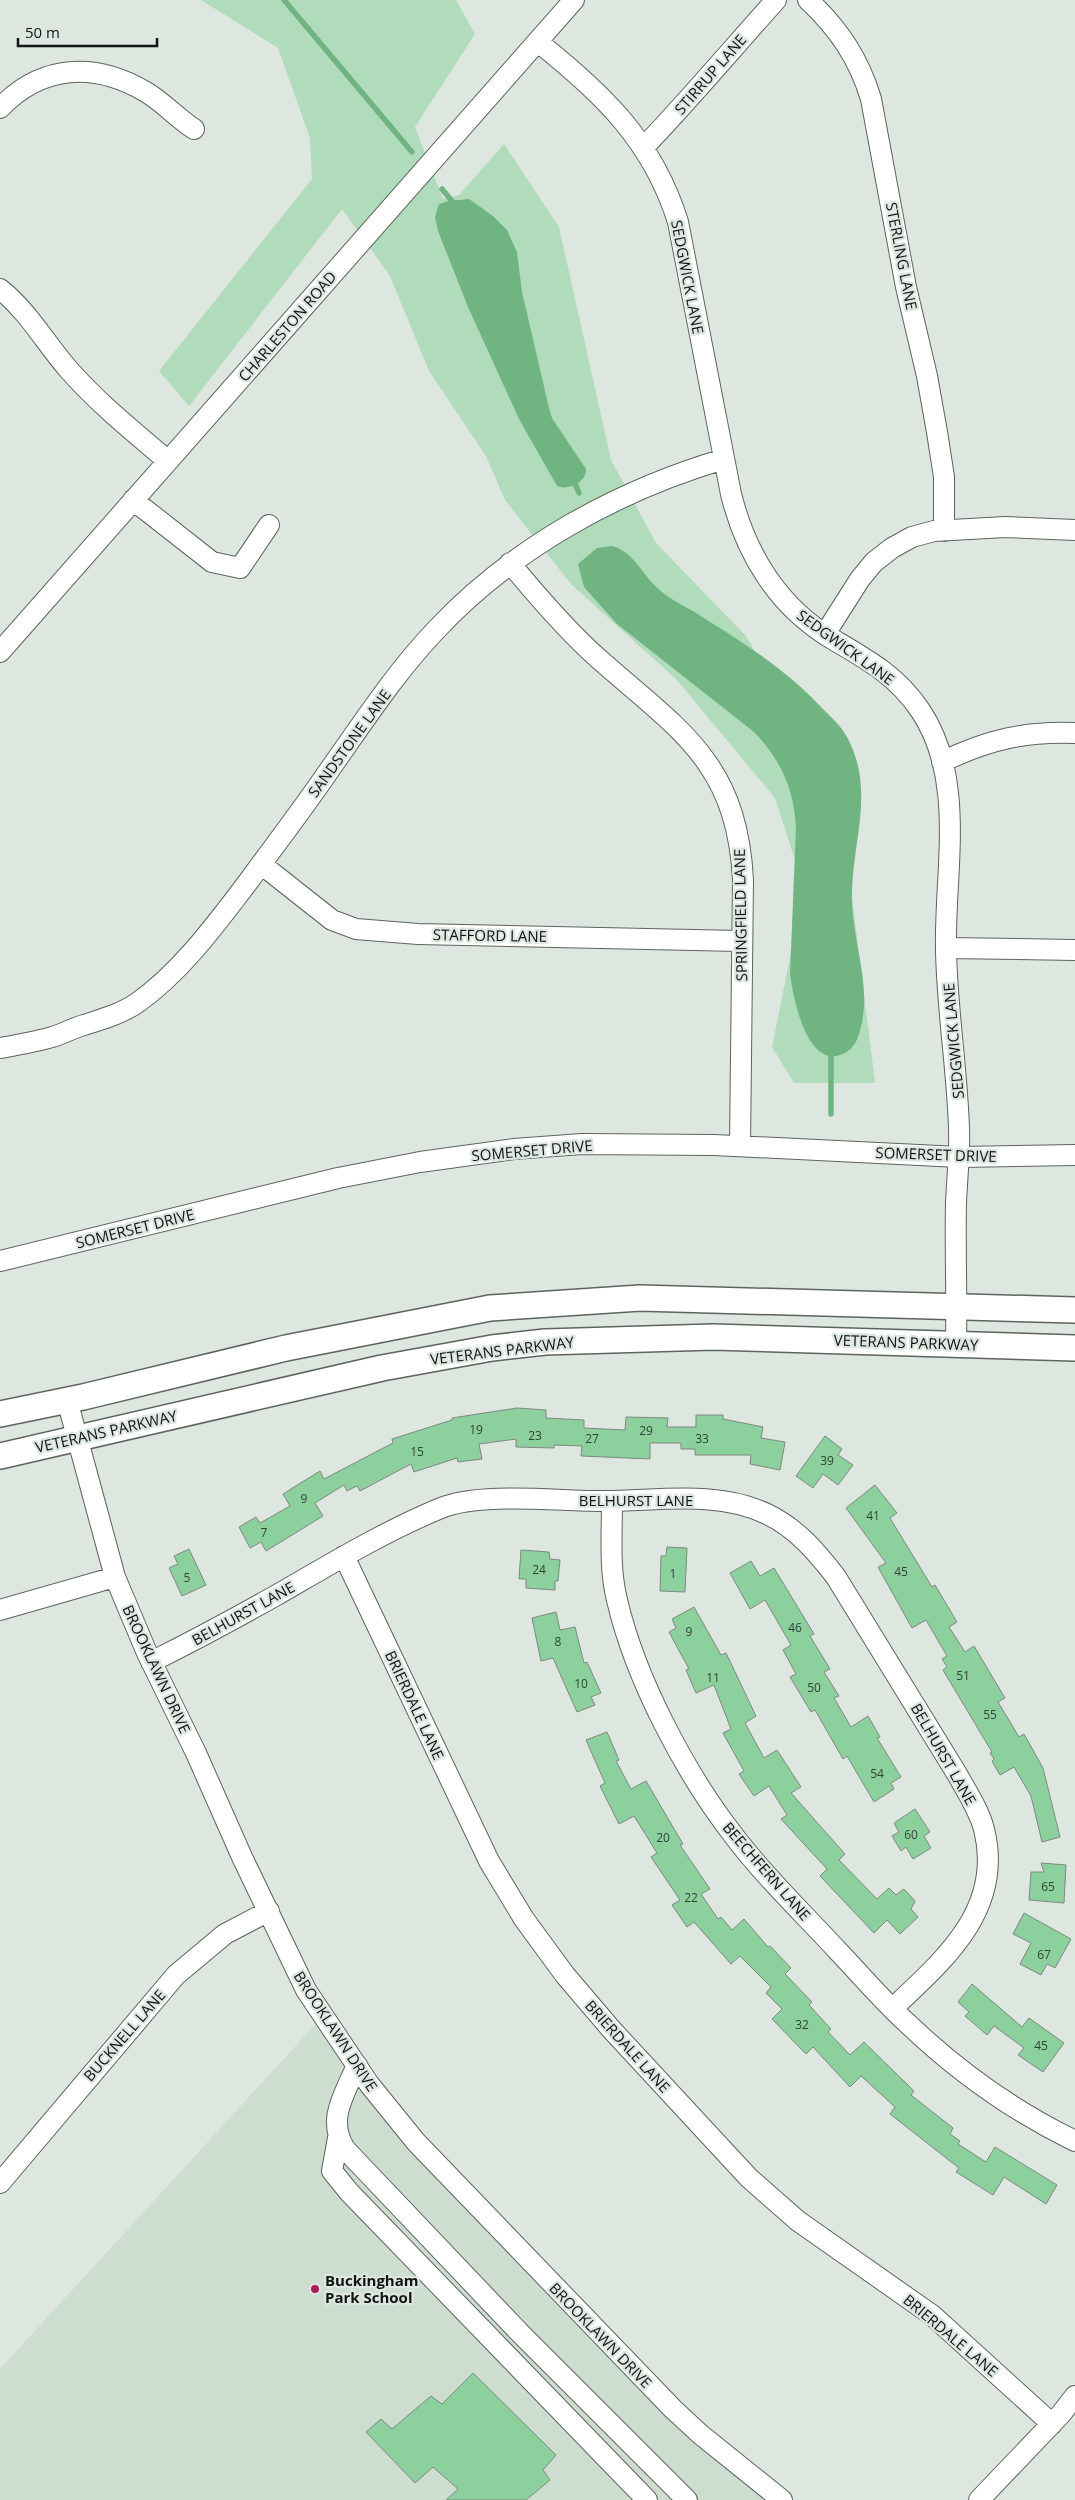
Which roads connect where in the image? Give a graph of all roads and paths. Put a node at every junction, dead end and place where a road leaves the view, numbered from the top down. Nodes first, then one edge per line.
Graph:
1 (574, 0) edge
2 (776, 0) edge
3 (808, 0) edge
4 (538, 42) junction
5 (0, 108) edge
6 (194, 129) dead end
7 (644, 146) junction
8 (0, 289) edge
9 (724, 459) junction
10 (168, 461) junction
11 (133, 500) junction
12 (269, 525) dead end
13 (1075, 530) edge
14 (944, 531) junction
15 (510, 563) junction
16 (825, 634) junction
17 (0, 652) edge
18 (1075, 733) edge
19 (942, 762) junction
20 (261, 864) junction
21 (740, 941) junction
22 (946, 948) junction
23 (1075, 950) edge
24 (0, 1048) edge
25 (740, 1146) junction
26 (1075, 1155) edge
27 (959, 1157) junction
28 (0, 1261) edge
29 (957, 1306) junction
30 (1075, 1310) edge
31 (956, 1344) junction
32 (1075, 1348) edge
33 (67, 1400) junction
34 (0, 1414) edge
35 (76, 1438) junction
36 (0, 1456) edge
37 (612, 1501) junction
38 (344, 1556) junction
39 (115, 1577) junction
40 (0, 1610) edge
41 (151, 1662) junction
42 (269, 1911) junction
43 (892, 2008) junction
44 (357, 2066) junction
45 (338, 2138) junction
46 (1075, 2141) edge
47 (0, 2183) edge
48 (1075, 2396) edge
49 (1052, 2424) junction
50 (647, 2500) edge
51 (687, 2500) edge
52 (782, 2500) edge
53 (979, 2500) edge

1 - 4 street, CHARLESTON ROAD
2 - 7 street, STIRRUP LANE
3 - 14 street, STERLING LANE
4 - 7 street, SEDGWICK LANE
4 - 10 street, CHARLESTON ROAD
5 - 6 street
7 - 9 street, SEDGWICK LANE
8 - 10 street
9 - 15 street, SANDSTONE LANE
9 - 16 street, SEDGWICK LANE
10 - 11 street, CHARLESTON ROAD
11 - 12 street
11 - 17 street, CHARLESTON ROAD
13 - 14 street
14 - 16 street
15 - 20 street, SANDSTONE LANE
15 - 21 street, SPRINGFIELD LANE
16 - 19 street, SEDGWICK LANE
18 - 19 street
19 - 22 street, SEDGWICK LANE
20 - 21 street, STAFFORD LANE
20 - 24 street, SANDSTONE LANE
21 - 25 street, SPRINGFIELD LANE
22 - 23 street
22 - 27 street, SEDGWICK LANE
25 - 27 street, SOMERSET DRIVE
25 - 28 street, SOMERSET DRIVE
26 - 27 street, SOMERSET DRIVE
27 - 29 street, SEDGWICK LANE
29 - 30 main road
29 - 31 street, SEDGWICK LANE
29 - 33 main road
31 - 32 main road, VETERANS PARKWAY
31 - 35 main road, VETERANS PARKWAY
33 - 34 main road
33 - 35 street, BROOKLAWN DRIVE
35 - 36 main road, VETERANS PARKWAY
35 - 39 street, BROOKLAWN DRIVE
37 - 38 street, BELHURST LANE
37 - 43 street, BEECHFERN LANE
37 - 43 street, BELHURST LANE
38 - 41 street, BELHURST LANE
38 - 49 street, BRIERDALE LANE
39 - 40 street
39 - 41 street, BROOKLAWN DRIVE
41 - 42 street, BROOKLAWN DRIVE
42 - 44 street, BROOKLAWN DRIVE
42 - 47 street, BUCKNELL LANE
43 - 46 street, BEECHFERN LANE
44 - 45 street
44 - 52 street, BROOKLAWN DRIVE
45 - 50 street
45 - 51 street
48 - 49 street
49 - 53 street

